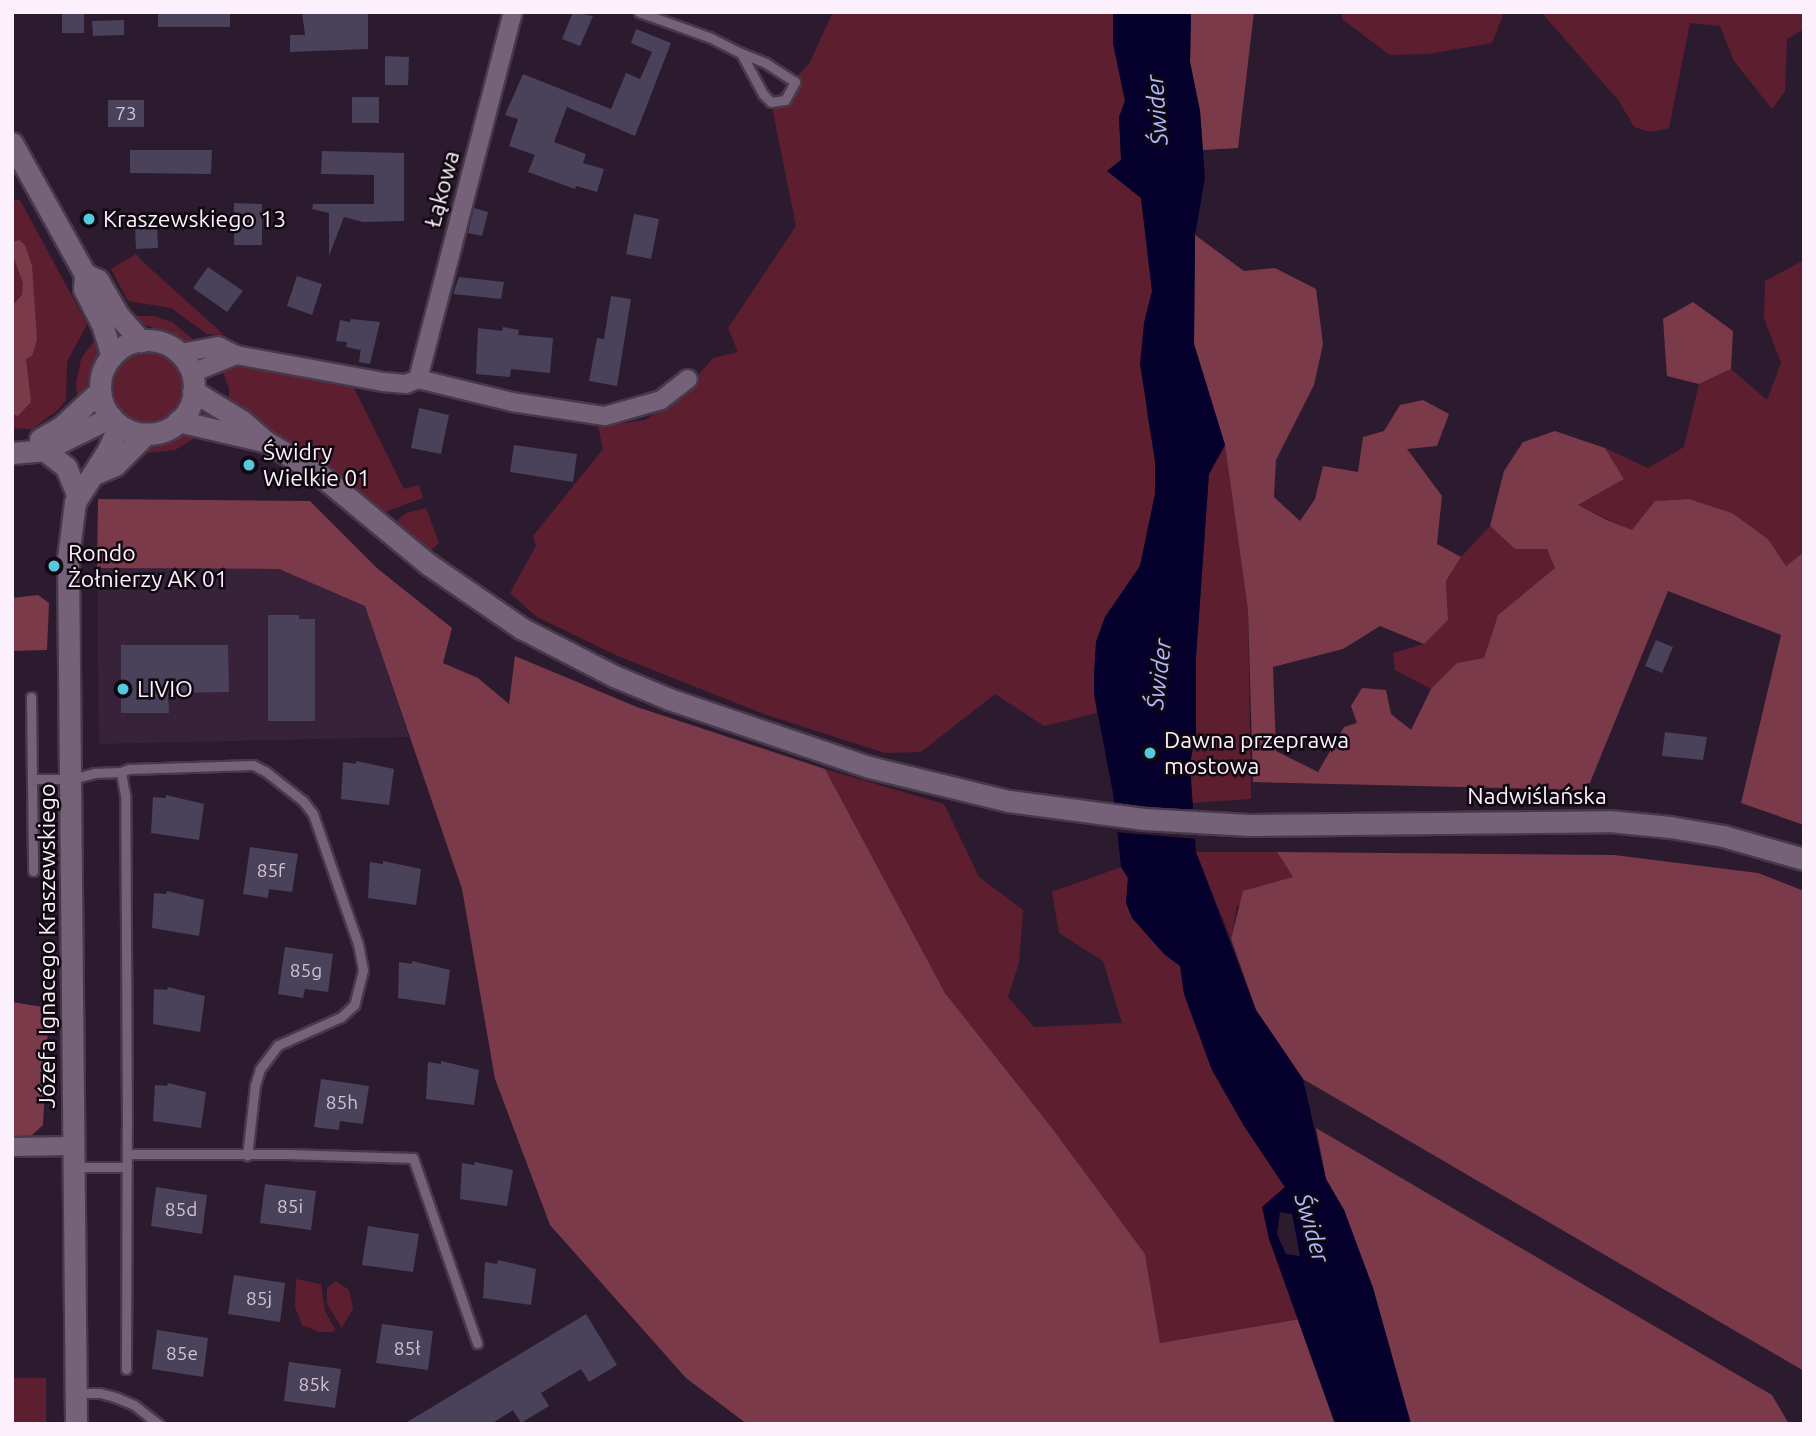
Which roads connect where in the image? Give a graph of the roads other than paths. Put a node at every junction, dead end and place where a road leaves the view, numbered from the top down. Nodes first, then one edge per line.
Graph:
1 (513, 12) edge
2 (639, 12) edge
3 (741, 53) junction
4 (12, 143) edge
5 (85, 274) junction
6 (141, 341) junction
7 (180, 354) junction
8 (236, 355) junction
9 (112, 356) junction
10 (418, 379) junction
11 (688, 379) dead end
12 (193, 382) junction
13 (100, 391) junction
14 (115, 421) junction
15 (178, 421) junction
16 (147, 433) junction
17 (265, 441) junction
18 (44, 450) junction
19 (16, 452) edge
20 (94, 474) junction
21 (78, 496) junction
22 (31, 697) dead end
23 (121, 772) junction
24 (32, 779) junction
25 (72, 779) junction
26 (1804, 859) edge
27 (33, 872) dead end
28 (12, 1147) edge
29 (128, 1154) junction
30 (247, 1156) junction
31 (73, 1157) junction
32 (127, 1167) junction
33 (477, 1343) dead end
34 (126, 1369) dead end
35 (76, 1393) junction
36 (76, 1424) edge
37 (158, 1424) edge

1 - 10 street, Łąkowa
2 - 3 lane
3 - 3 lane
4 - 5 street
5 - 6 street
5 - 9 street
6 - 7 street
6 - 9 street
7 - 8 street
7 - 12 street
8 - 10 street
8 - 12 street
9 - 13 street
10 - 11 street
12 - 15 street
12 - 17 street
13 - 14 street
13 - 19 street
14 - 16 street
14 - 18 street
14 - 20 street, Józefa Ignacego Kraszewskiego
15 - 16 street
15 - 17 street
16 - 20 street, Józefa Ignacego Kraszewskiego
17 - 26 street, Nadwiślańska
18 - 19 street
18 - 21 street
20 - 21 street, Józefa Ignacego Kraszewskiego
21 - 25 street, Józefa Ignacego Kraszewskiego
22 - 24 lane
23 - 25 lane
23 - 29 lane
23 - 30 lane
24 - 25 lane
24 - 27 lane
25 - 31 street, Józefa Ignacego Kraszewskiego
28 - 31 street
29 - 30 lane
29 - 32 lane
30 - 33 lane
31 - 32 lane
31 - 35 street, Józefa Ignacego Kraszewskiego
32 - 34 lane
35 - 36 street, Józefa Ignacego Kraszewskiego
35 - 37 lane

